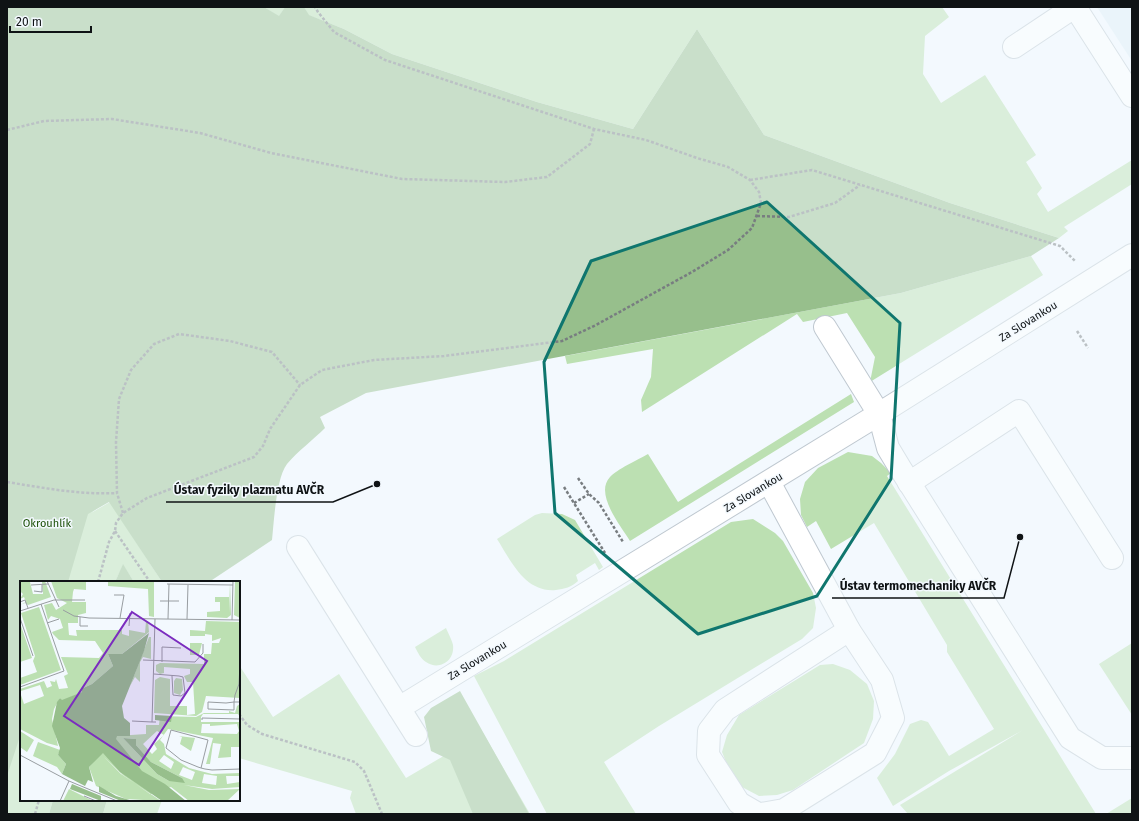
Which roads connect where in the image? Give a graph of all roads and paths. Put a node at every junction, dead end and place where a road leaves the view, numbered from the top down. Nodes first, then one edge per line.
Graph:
1 (315, 7) edge
2 (1075, 7) edge
3 (1014, 47) dead end
4 (1132, 96) edge
5 (594, 129) junction
6 (7, 130) edge
7 (750, 180) junction
8 (860, 185) junction
9 (757, 216) junction
10 (1132, 255) edge
11 (1093, 280) junction
12 (825, 327) dead end
13 (1077, 331) dead end
14 (1088, 348) dead end
15 (300, 385) junction
16 (879, 414) junction
17 (578, 478) dead end
18 (7, 482) edge
19 (769, 482) junction
20 (909, 483) junction
21 (564, 488) dead end
22 (586, 490) dead end
23 (117, 493) junction
24 (589, 494) dead end
25 (574, 503) junction
26 (123, 513) junction
27 (115, 532) junction
28 (298, 547) dead end
29 (1112, 558) dead end
30 (618, 574) junction
31 (98, 581) edge
32 (149, 581) edge
33 (849, 630) junction
34 (399, 708) junction
35 (240, 716) edge
36 (416, 735) dead end
37 (1132, 758) edge
38 (39, 801) edge
39 (35, 814) edge
40 (382, 814) edge
41 (758, 814) edge
42 (761, 814) edge

1 - 5 path
2 - 3 street
2 - 4 street
5 - 6 path
5 - 7 path
7 - 8 path
7 - 9 path
8 - 9 path
8 - 11 path
9 - 15 path
10 - 11 street, Za Slovankou
11 - 16 street, Za Slovankou
12 - 16 street
13 - 14 path
15 - 23 path
15 - 26 path
16 - 19 street, Za Slovankou
16 - 20 street
17 - 22 path
18 - 23 path
19 - 30 street, Za Slovankou
19 - 33 street
20 - 29 street
20 - 37 street
21 - 25 path
23 - 26 path
24 - 25 path
25 - 30 path
26 - 27 path
27 - 31 path
27 - 32 path
28 - 34 street
30 - 34 street, Za Slovankou
33 - 41 street
33 - 42 street
34 - 36 street
35 - 40 path
38 - 39 path

